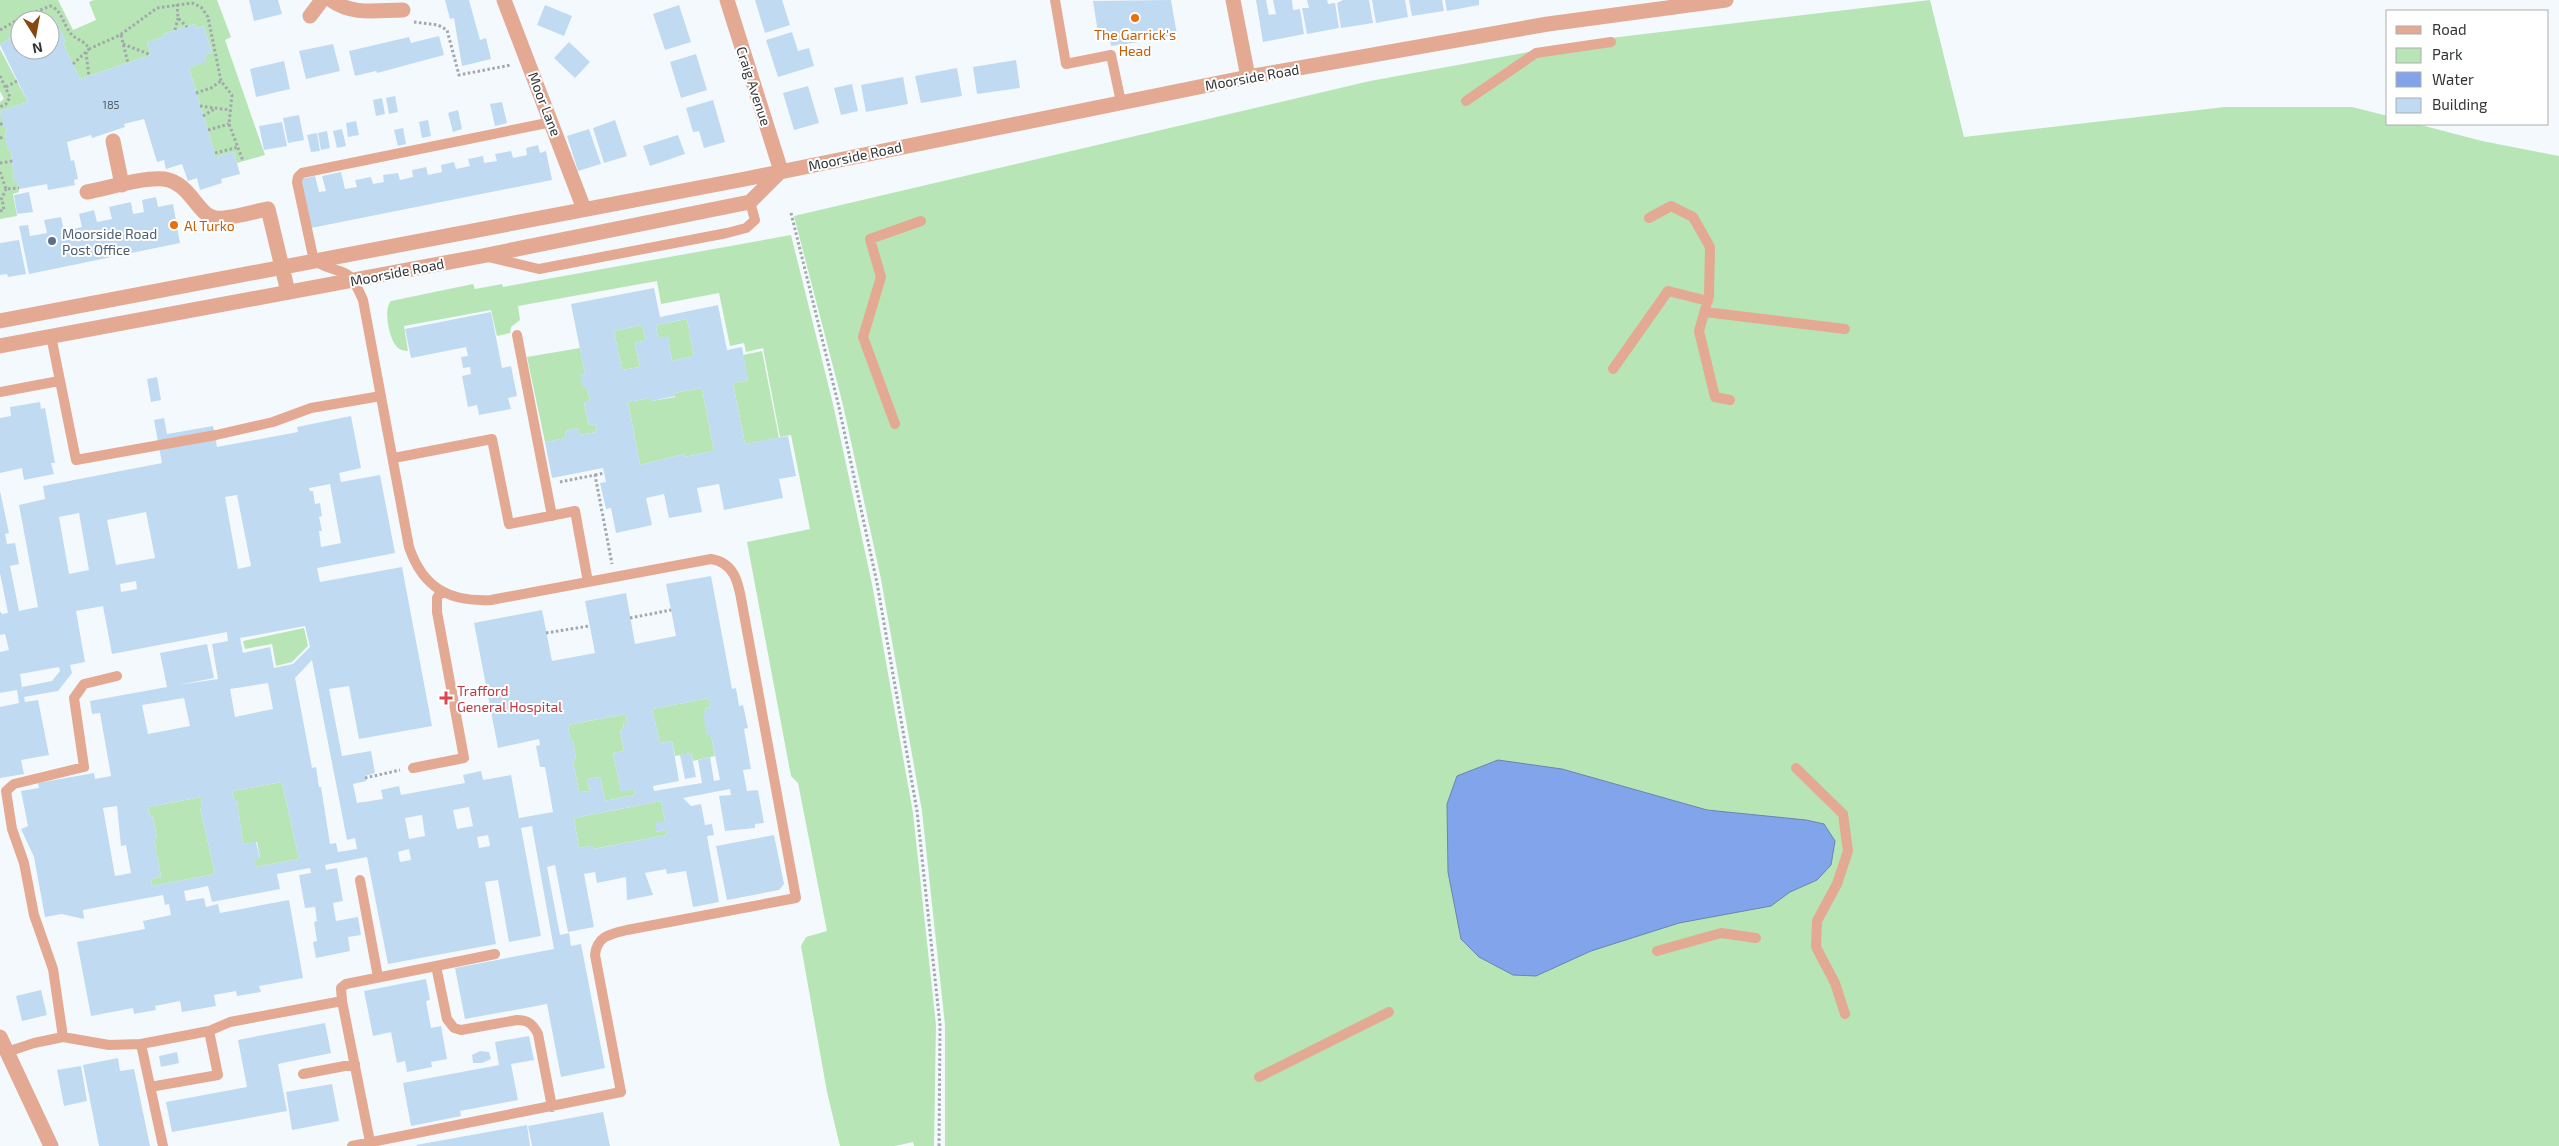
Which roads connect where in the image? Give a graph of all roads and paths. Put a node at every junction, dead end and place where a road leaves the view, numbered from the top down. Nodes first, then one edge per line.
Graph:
1 (322, 0) edge
2 (331, 0) edge
3 (504, 0) edge
4 (726, 0) edge
5 (1055, 0) edge
6 (1233, 0) edge
7 (1720, 0) edge
8 (192, 1) edge
9 (177, 4) junction
10 (379, 5) edge
11 (40, 10) edge
12 (56, 10) edge
13 (401, 10) joint
14 (310, 16) dead end
15 (60, 17) edge
16 (178, 18) junction
17 (186, 27) dead end
18 (175, 30) dead end
19 (121, 34) junction
20 (1611, 42) dead end
21 (123, 44) junction
22 (89, 49) junction
23 (86, 52) junction
24 (150, 55) dead end
25 (528, 61) junction
26 (128, 63) dead end
27 (73, 64) dead end
28 (0, 76) edge
29 (89, 77) dead end
30 (1248, 77) junction
31 (221, 80) junction
32 (17, 81) dead end
33 (6, 87) junction
34 (196, 92) dead end
35 (1466, 101) dead end
36 (1121, 102) junction
37 (200, 106) dead end
38 (0, 107) edge
39 (216, 108) junction
40 (230, 110) junction
41 (203, 116) dead end
42 (552, 122) junction
43 (229, 124) junction
44 (208, 130) dead end
45 (5, 137) dead end
46 (0, 138) edge
47 (113, 141) dead end
48 (238, 147) junction
49 (215, 154) dead end
50 (13, 161) dead end
51 (243, 161) dead end
52 (0, 163) edge
53 (781, 171) junction
54 (0, 172) edge
55 (122, 185) junction
56 (19, 188) dead end
57 (6, 189) junction
58 (88, 192) dead end
59 (1, 200) edge
60 (750, 202) junction
61 (584, 209) junction
62 (0, 211) edge
63 (791, 213) dead end
64 (1649, 218) dead end
65 (921, 221) dead end
66 (591, 234) junction
67 (482, 256) junction
68 (314, 260) junction
69 (283, 267) junction
70 (354, 280) junction
71 (288, 292) junction
72 (1708, 301) junction
73 (1704, 312) junction
74 (0, 321) edge
75 (1844, 329) dead end
76 (517, 335) dead end
77 (51, 336) junction
78 (0, 346) edge
79 (1613, 369) dead end
80 (60, 381) junction
81 (0, 392) edge
82 (382, 396) junction
83 (1730, 400) dead end
84 (895, 424) dead end
85 (394, 458) junction
86 (604, 473) dead end
87 (595, 475) junction
88 (546, 485) junction
89 (552, 516) junction
90 (612, 565) dead end
91 (588, 582) junction
92 (441, 591) junction
93 (671, 610) dead end
94 (630, 618) dead end
95 (589, 626) dead end
96 (546, 634) dead end
97 (117, 676) dead end
98 (413, 768) joint
99 (1796, 768) dead end
100 (365, 778) dead end
101 (360, 880) dead end
102 (1756, 938) dead end
103 (1657, 951) dead end
104 (495, 954) dead end
105 (436, 966) junction
106 (378, 977) junction
107 (342, 1001) junction
108 (1389, 1012) dead end
109 (1845, 1014) dead end
110 (209, 1031) junction
111 (0, 1037) edge
112 (63, 1037) junction
113 (141, 1044) junction
114 (7, 1052) junction
115 (355, 1064) junction
116 (303, 1074) dead end
117 (1259, 1077) dead end
118 (150, 1087) junction
119 (552, 1107) junction
120 (370, 1142) junction
121 (51, 1146) edge
122 (162, 1146) edge
123 (352, 1146) edge
124 (939, 1146) edge

1 - 14 street
2 - 10 street
3 - 25 street, Moor Lane
4 - 53 street, Craig Avenue
5 - 36 lane
6 - 30 street
7 - 30 street, Moorside Road
8 - 9 path
8 - 31 path
9 - 16 path
9 - 19 path
10 - 13 street
11 - 12 path
13 - 25 path
15 - 22 path
16 - 17 path
16 - 18 path
19 - 21 path
19 - 22 path
20 - 35 lane
21 - 24 path
21 - 26 path
22 - 23 path
23 - 27 path
23 - 29 path
25 - 42 street, Moor Lane
28 - 33 path
30 - 36 street, Moorside Road
31 - 34 path
31 - 40 path
32 - 33 path
33 - 38 path
36 - 53 street, Moorside Road
37 - 39 path
39 - 40 path
39 - 41 path
40 - 43 path
42 - 61 street, Moor Lane
42 - 68 lane
43 - 44 path
43 - 48 path
45 - 46 path
47 - 55 street
48 - 49 path
48 - 51 path
50 - 52 path
53 - 60 street
53 - 61 street, Moorside Road
54 - 57 path
55 - 58 street
55 - 69 street
56 - 57 path
57 - 59 path
59 - 62 path
60 - 66 street, Moorside Road
60 - 67 lane
61 - 66 street, Moor Lane
61 - 68 street, Moorside Road
63 - 124 path
64 - 72 lane
65 - 84 lane
66 - 67 street, Moorside Road
67 - 70 street, Moorside Road
68 - 69 street, Moorside Road
68 - 70 lane
69 - 71 street
69 - 74 street, Moorside Road
70 - 71 street, Moorside Road
70 - 82 lane
71 - 77 street, Moorside Road
72 - 73 lane
72 - 79 lane
73 - 75 lane
73 - 83 lane
76 - 88 lane
77 - 78 street, Moorside Road
77 - 80 lane
80 - 81 lane
80 - 82 lane
82 - 85 lane
85 - 89 lane
85 - 92 lane
86 - 87 path
87 - 88 path
87 - 90 path
88 - 89 lane
89 - 91 lane
91 - 92 lane
91 - 119 lane
92 - 98 lane
93 - 94 path
95 - 96 path
97 - 112 lane
98 - 100 path
99 - 109 lane
101 - 106 lane
102 - 103 lane
104 - 105 lane
105 - 106 lane
105 - 119 lane
106 - 107 lane
107 - 110 lane
107 - 115 lane
108 - 117 lane
110 - 113 lane
110 - 118 lane
111 - 114 street
112 - 113 lane
112 - 114 lane
113 - 118 lane
114 - 121 street
115 - 116 lane
115 - 120 lane
118 - 122 lane
119 - 120 lane
120 - 123 lane

